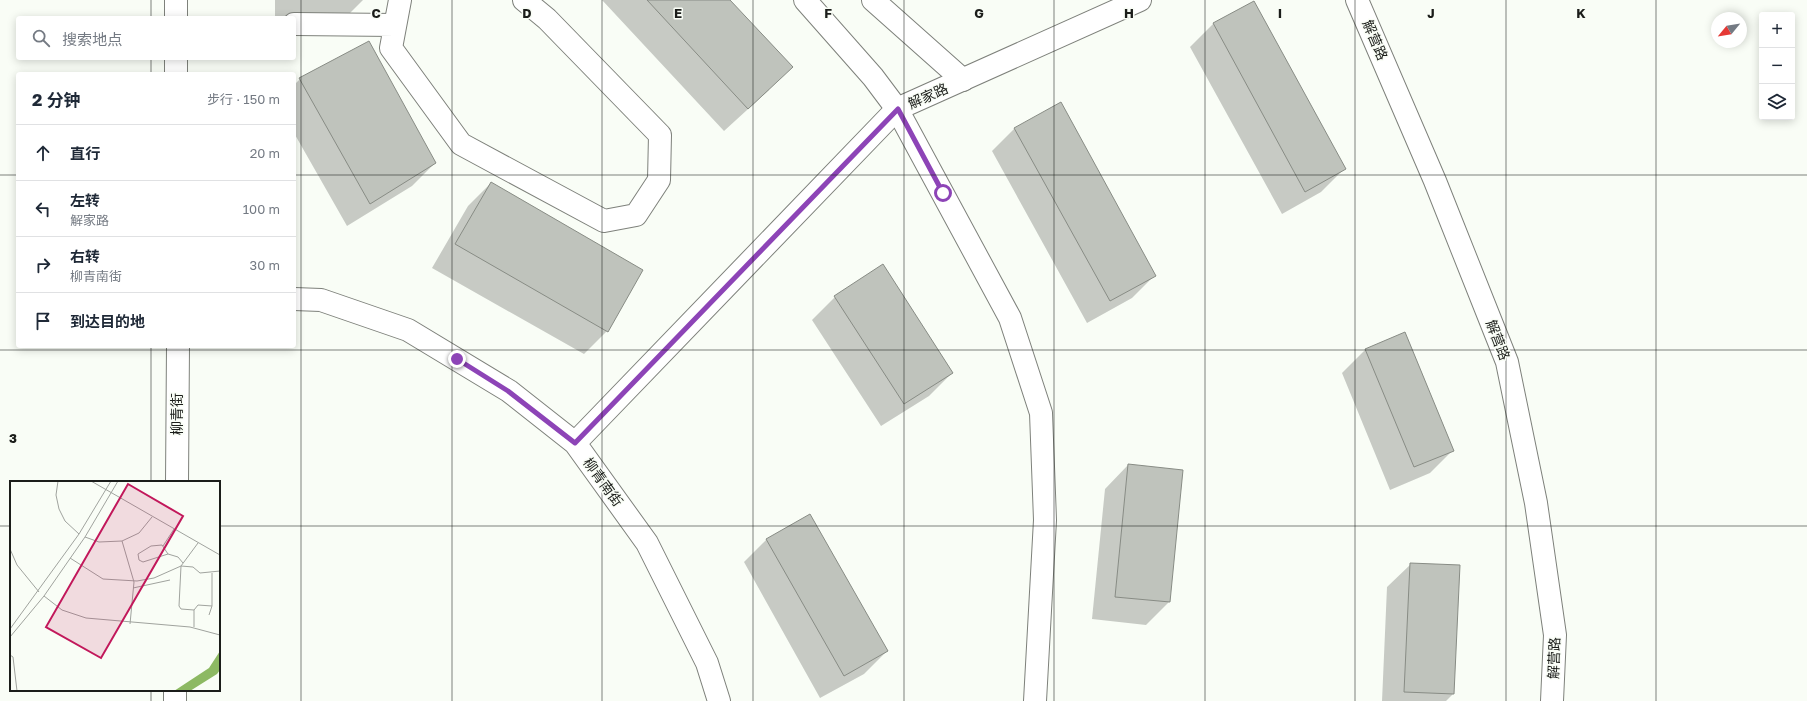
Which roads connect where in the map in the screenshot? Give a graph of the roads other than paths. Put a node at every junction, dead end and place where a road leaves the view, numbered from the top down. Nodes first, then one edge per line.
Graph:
1 (176, 0) edge
2 (400, 0) edge
3 (524, 0) edge
4 (805, 0) edge
5 (873, 0) edge
6 (1140, 0) edge
7 (1358, 0) edge
8 (176, 16) edge
9 (296, 24) edge
10 (395, 26) junction
11 (176, 60) edge
12 (176, 72) edge
13 (963, 80) junction
14 (898, 109) junction
15 (296, 299) edge
16 (178, 348) edge
17 (575, 443) junction
18 (177, 481) edge
19 (176, 691) edge
20 (175, 701) edge
21 (719, 701) edge
22 (1035, 701) edge
23 (1552, 701) edge

1 - 8 street
2 - 10 street
3 - 10 street
4 - 14 street
5 - 13 street
6 - 13 street, 解家路
7 - 23 street, 解营路
9 - 10 street
11 - 12 street
13 - 14 street, 解家路
14 - 17 street, 解家路
14 - 22 street
15 - 17 street, 柳青南街
16 - 18 street, 柳青街
17 - 21 street, 柳青南街
19 - 20 street

